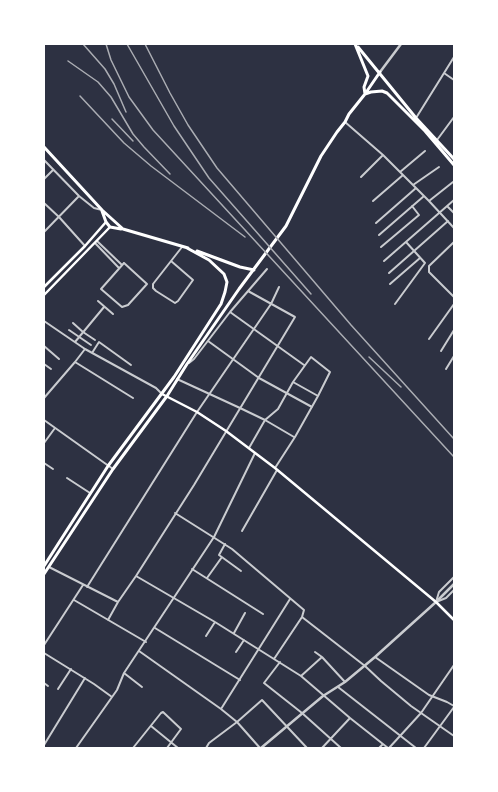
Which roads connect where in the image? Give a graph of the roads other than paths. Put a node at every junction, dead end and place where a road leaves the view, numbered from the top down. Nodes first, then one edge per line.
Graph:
1 (356, 44) edge
2 (402, 44) edge
3 (454, 57) edge
4 (380, 72) junction
5 (444, 73) junction
6 (454, 80) edge
7 (392, 87) junction
8 (387, 92) junction
9 (365, 94) junction
10 (454, 117) edge
11 (416, 118) junction
12 (346, 122) junction
13 (438, 140) junction
14 (44, 147) edge
15 (425, 151) dead end
16 (383, 155) junction
17 (454, 159) edge
18 (44, 160) edge
19 (454, 165) edge
20 (439, 167) dead end
21 (53, 169) junction
22 (400, 172) junction
23 (403, 175) junction
24 (361, 177) dead end
25 (44, 179) edge
26 (452, 182) dead end
27 (412, 185) junction
28 (416, 188) junction
29 (79, 196) junction
30 (424, 196) junction
31 (454, 200) edge
32 (373, 201) dead end
33 (429, 201) junction
34 (44, 203) edge
35 (412, 206) junction
36 (447, 206) junction
37 (102, 210) junction
38 (440, 212) junction
39 (454, 213) edge
40 (59, 217) junction
41 (448, 221) junction
42 (106, 222) junction
43 (376, 223) dead end
44 (110, 226) junction
45 (454, 228) edge
46 (123, 229) junction
47 (44, 232) edge
48 (379, 235) dead end
49 (96, 242) junction
50 (406, 242) junction
51 (454, 242) edge
52 (85, 246) junction
53 (182, 247) junction
54 (381, 247) dead end
55 (187, 248) junction
56 (414, 251) junction
57 (420, 258) junction
58 (171, 261) junction
59 (384, 261) dead end
60 (122, 265) junction
61 (119, 268) junction
62 (267, 268) dead end
63 (254, 270) junction
64 (389, 273) dead end
65 (390, 284) dead end
66 (44, 287) edge
67 (280, 287) dead end
68 (248, 291) junction
69 (44, 295) edge
70 (454, 297) edge
71 (98, 301) dead end
72 (270, 304) junction
73 (395, 304) dead end
74 (454, 304) edge
75 (104, 307) junction
76 (230, 312) junction
77 (113, 314) dead end
78 (44, 321) edge
79 (73, 323) dead end
80 (253, 329) junction
81 (69, 330) dead end
82 (454, 330) edge
83 (83, 332) junction
84 (79, 337) junction
85 (429, 339) dead end
86 (95, 340) dead end
87 (208, 340) junction
88 (75, 342) junction
89 (91, 345) dead end
90 (277, 345) junction
91 (44, 346) edge
92 (85, 349) junction
93 (441, 350) dead end
94 (92, 353) junction
95 (454, 356) edge
96 (59, 359) dead end
97 (232, 359) junction
98 (76, 362) junction
99 (44, 364) edge
100 (187, 364) junction
101 (131, 365) dead end
102 (305, 365) junction
103 (51, 369) dead end
104 (446, 369) dead end
105 (259, 378) junction
106 (178, 379) junction
107 (294, 382) junction
108 (210, 393) junction
109 (287, 393) junction
110 (162, 394) junction
111 (167, 396) junction
112 (318, 396) junction
113 (44, 398) edge
114 (133, 398) dead end
115 (312, 407) junction
116 (240, 408) junction
117 (198, 412) junction
118 (44, 420) edge
119 (265, 420) junction
120 (55, 428) junction
121 (226, 431) junction
122 (295, 437) junction
123 (44, 443) edge
124 (249, 448) junction
125 (255, 454) junction
126 (44, 463) edge
127 (108, 466) junction
128 (53, 469) dead end
129 (113, 469) junction
130 (276, 469) junction
131 (67, 478) dead end
132 (90, 493) junction
133 (175, 513) junction
134 (242, 531) dead end
135 (214, 537) junction
136 (225, 544) junction
137 (222, 557) junction
138 (44, 566) edge
139 (49, 567) junction
140 (192, 569) junction
141 (241, 571) dead end
142 (44, 574) edge
143 (136, 576) junction
144 (454, 577) edge
145 (207, 578) junction
146 (454, 584) edge
147 (83, 585) junction
148 (87, 587) junction
149 (454, 590) edge
150 (173, 598) junction
151 (290, 599) junction
152 (74, 600) junction
153 (118, 602) junction
154 (436, 602) junction
155 (245, 613) dead end
156 (263, 614) dead end
157 (302, 617) junction
158 (108, 620) junction
159 (454, 620) edge
160 (215, 622) junction
161 (155, 628) junction
162 (234, 633) junction
163 (206, 636) dead end
164 (244, 640) junction
165 (146, 642) junction
166 (44, 645) edge
167 (258, 648) junction
168 (139, 651) junction
169 (236, 652) dead end
170 (315, 652) dead end
171 (44, 653) edge
172 (322, 657) junction
173 (375, 657) junction
174 (274, 659) junction
175 (280, 662) junction
176 (454, 665) edge
177 (365, 666) junction
178 (71, 669) junction
179 (124, 673) junction
180 (302, 676) junction
181 (85, 678) junction
182 (240, 680) junction
183 (345, 682) junction
184 (44, 683) edge
185 (48, 686) dead end
186 (142, 687) dead end
187 (338, 687) junction
188 (58, 690) dead end
189 (323, 696) junction
190 (433, 696) junction
191 (112, 697) junction
192 (454, 707) edge
193 (221, 709) junction
194 (302, 713) junction
195 (421, 713) junction
196 (350, 718) junction
197 (238, 722) junction
198 (151, 726) junction
199 (287, 726) junction
200 (440, 726) junction
201 (454, 736) edge
202 (400, 737) junction
203 (331, 739) junction
204 (171, 743) junction
205 (383, 744) junction
206 (44, 745) edge
207 (76, 748) edge
208 (133, 748) edge
209 (167, 748) edge
210 (178, 748) edge
211 (206, 748) edge
212 (260, 748) edge
213 (307, 748) edge
214 (322, 748) edge
215 (341, 748) edge
216 (379, 748) edge
217 (389, 748) edge
218 (416, 748) edge
219 (424, 748) edge

1 - 4 main road
1 - 9 main road
2 - 4 street
3 - 5 street
4 - 7 main road
4 - 9 main road
5 - 6 street
5 - 11 street
7 - 8 main road
7 - 11 main road
8 - 9 main road
8 - 19 main road
9 - 12 main road
10 - 13 street
11 - 13 main road
12 - 16 street
12 - 63 main road
13 - 17 main road
14 - 37 main road
15 - 22 street
16 - 22 street
16 - 24 street
18 - 21 street
20 - 27 street
21 - 25 street
21 - 29 street
22 - 23 street
23 - 27 street
23 - 32 street
26 - 33 street
27 - 28 street
28 - 30 street
28 - 43 street
29 - 37 street
29 - 40 street
30 - 33 street
30 - 35 street
31 - 36 street
33 - 38 street
34 - 40 street
35 - 48 street
35 - 54 street
36 - 38 street
36 - 39 street
37 - 42 main road
37 - 46 main road
38 - 41 street
38 - 50 street
40 - 47 street
40 - 52 street
41 - 45 street
41 - 56 street
42 - 44 main road
42 - 52 main road
44 - 46 main road
44 - 49 main road
46 - 53 main road
49 - 60 street
49 - 61 street
49 - 69 main road
50 - 56 street
50 - 59 street
51 - 70 street
52 - 66 main road
53 - 55 main road
53 - 58 street
55 - 63 main road
55 - 110 main road
56 - 57 street
56 - 64 street
57 - 65 street
57 - 73 street
58 - 58 street
60 - 61 street
60 - 61 street
62 - 68 street
63 - 100 main road
67 - 72 street
68 - 72 street
68 - 76 street
71 - 75 street
72 - 80 street
72 - 90 street
74 - 85 street
75 - 77 street
75 - 83 street
76 - 80 street
76 - 87 street
78 - 88 street
79 - 83 street
80 - 90 street
80 - 97 street
81 - 84 street
82 - 93 street
83 - 84 street
83 - 86 street
84 - 88 street
84 - 89 street
87 - 97 street
87 - 100 street
88 - 92 street
90 - 102 street
90 - 105 street
91 - 96 street
92 - 94 street
92 - 98 street
94 - 101 street
94 - 110 street
95 - 104 street
97 - 105 street
97 - 108 street
98 - 113 street
98 - 114 street
99 - 103 street
100 - 106 main road
102 - 107 street
102 - 112 street
105 - 109 street
105 - 116 street
106 - 108 street
106 - 111 main road
107 - 109 street
107 - 112 street
108 - 116 street
108 - 117 street
109 - 115 street
109 - 119 street
110 - 111 main road
110 - 127 main road
111 - 117 main road
111 - 129 main road
112 - 115 street
115 - 122 street
116 - 119 street
116 - 121 street
117 - 121 main road
117 - 148 street
118 - 120 street
119 - 122 street
119 - 124 street
120 - 123 street
120 - 127 street
121 - 124 main road
121 - 133 street
122 - 130 street
124 - 125 main road
125 - 130 main road
125 - 135 street
126 - 128 street
127 - 129 street
127 - 132 main road
129 - 139 main road
130 - 134 street
130 - 154 main road
131 - 132 street
132 - 138 main road
133 - 135 street
133 - 143 street
135 - 136 street
135 - 140 street
136 - 137 street
136 - 151 street
137 - 141 street
137 - 145 street
139 - 142 main road
139 - 147 street
140 - 145 street
140 - 150 street
143 - 150 street
143 - 153 street
144 - 154 street
145 - 156 street
146 - 154 street
147 - 148 street
147 - 152 street
148 - 153 street
149 - 154 street
150 - 160 street
150 - 161 street
151 - 157 street
151 - 167 street
152 - 158 street
152 - 166 street
153 - 158 street
154 - 159 main road
154 - 173 street
155 - 162 street
157 - 174 street
157 - 177 street
158 - 165 street
160 - 162 street
160 - 163 street
161 - 165 street
161 - 182 street
162 - 164 street
164 - 167 street
164 - 169 street
165 - 168 street
167 - 174 street
167 - 182 street
168 - 179 street
168 - 193 street
170 - 172 street
171 - 178 street
172 - 180 street
172 - 183 street
173 - 177 street
173 - 190 street
174 - 175 street
175 - 180 street
175 - 194 street
176 - 190 street
177 - 183 street
177 - 195 street
178 - 181 street
178 - 188 street
179 - 186 street
179 - 191 street
180 - 189 street
181 - 191 street
181 - 206 street
182 - 193 street
183 - 187 street
184 - 185 street
187 - 189 street
187 - 202 street
189 - 194 street
189 - 196 street
190 - 192 street
190 - 195 street
191 - 207 street
192 - 200 street
193 - 197 street
194 - 199 street
194 - 203 street
195 - 200 street
195 - 202 street
196 - 203 street
196 - 205 street
197 - 199 street
197 - 211 street
197 - 212 street
198 - 204 street
198 - 204 street
198 - 208 street
199 - 212 street
199 - 213 street
200 - 201 street
200 - 219 street
202 - 217 street
202 - 218 street
203 - 214 street
203 - 215 street
204 - 209 street
204 - 210 street
205 - 216 street
205 - 217 street

